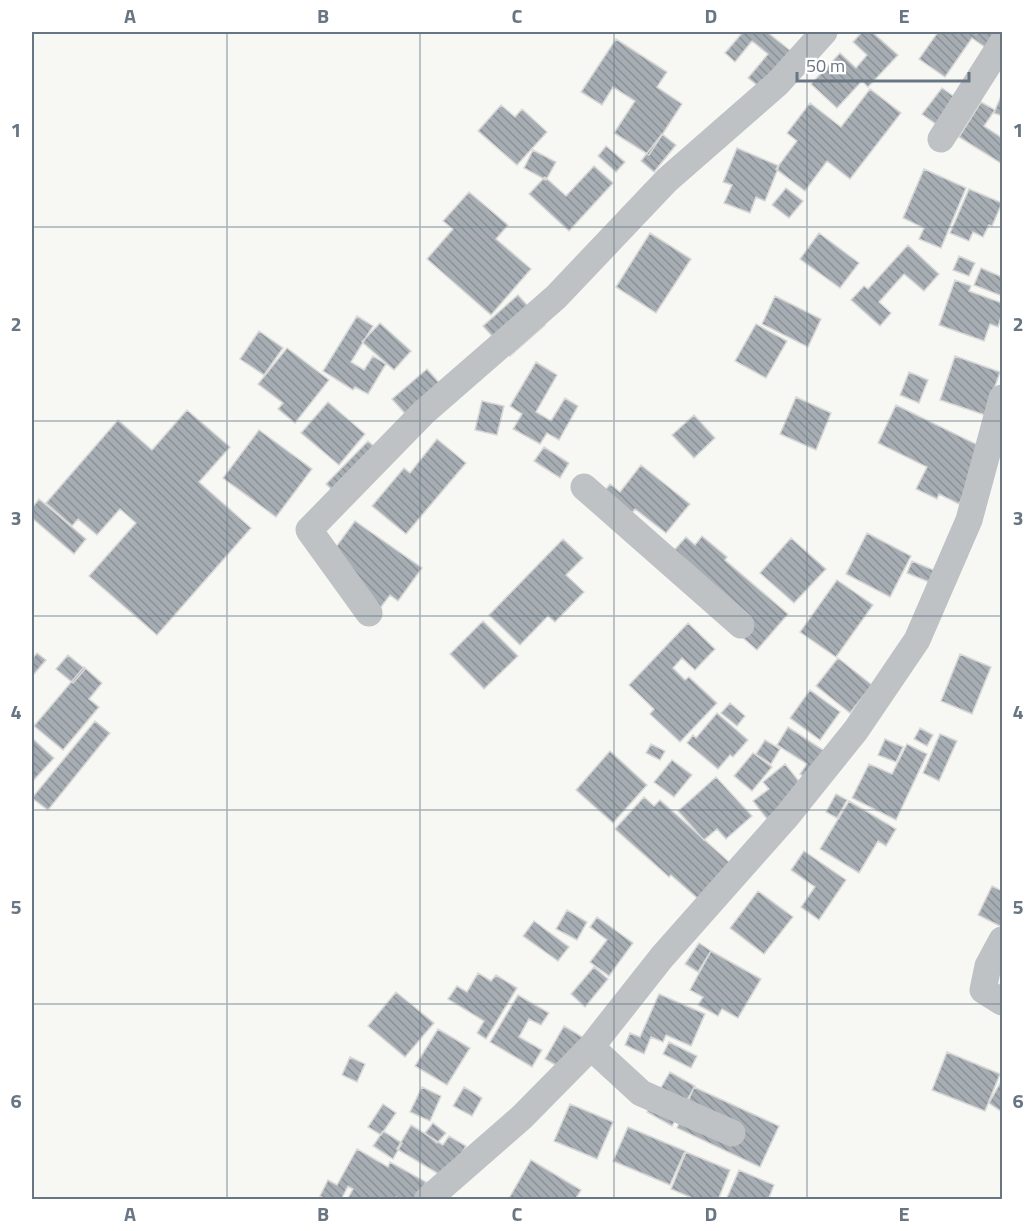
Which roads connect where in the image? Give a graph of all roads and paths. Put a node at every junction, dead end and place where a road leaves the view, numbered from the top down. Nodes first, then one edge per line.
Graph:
1 (824, 32) edge
2 (1002, 44) edge
3 (941, 140) dead end
4 (1002, 398) edge
5 (584, 487) dead end
6 (369, 613) dead end
7 (741, 625) dead end
8 (1002, 940) edge
9 (1002, 1002) edge
10 (591, 1047) junction
11 (732, 1133) dead end
12 (427, 1200) edge

1 - 6 street
2 - 3 street
4 - 10 street
5 - 7 street
8 - 9 street
10 - 11 street
10 - 12 street

